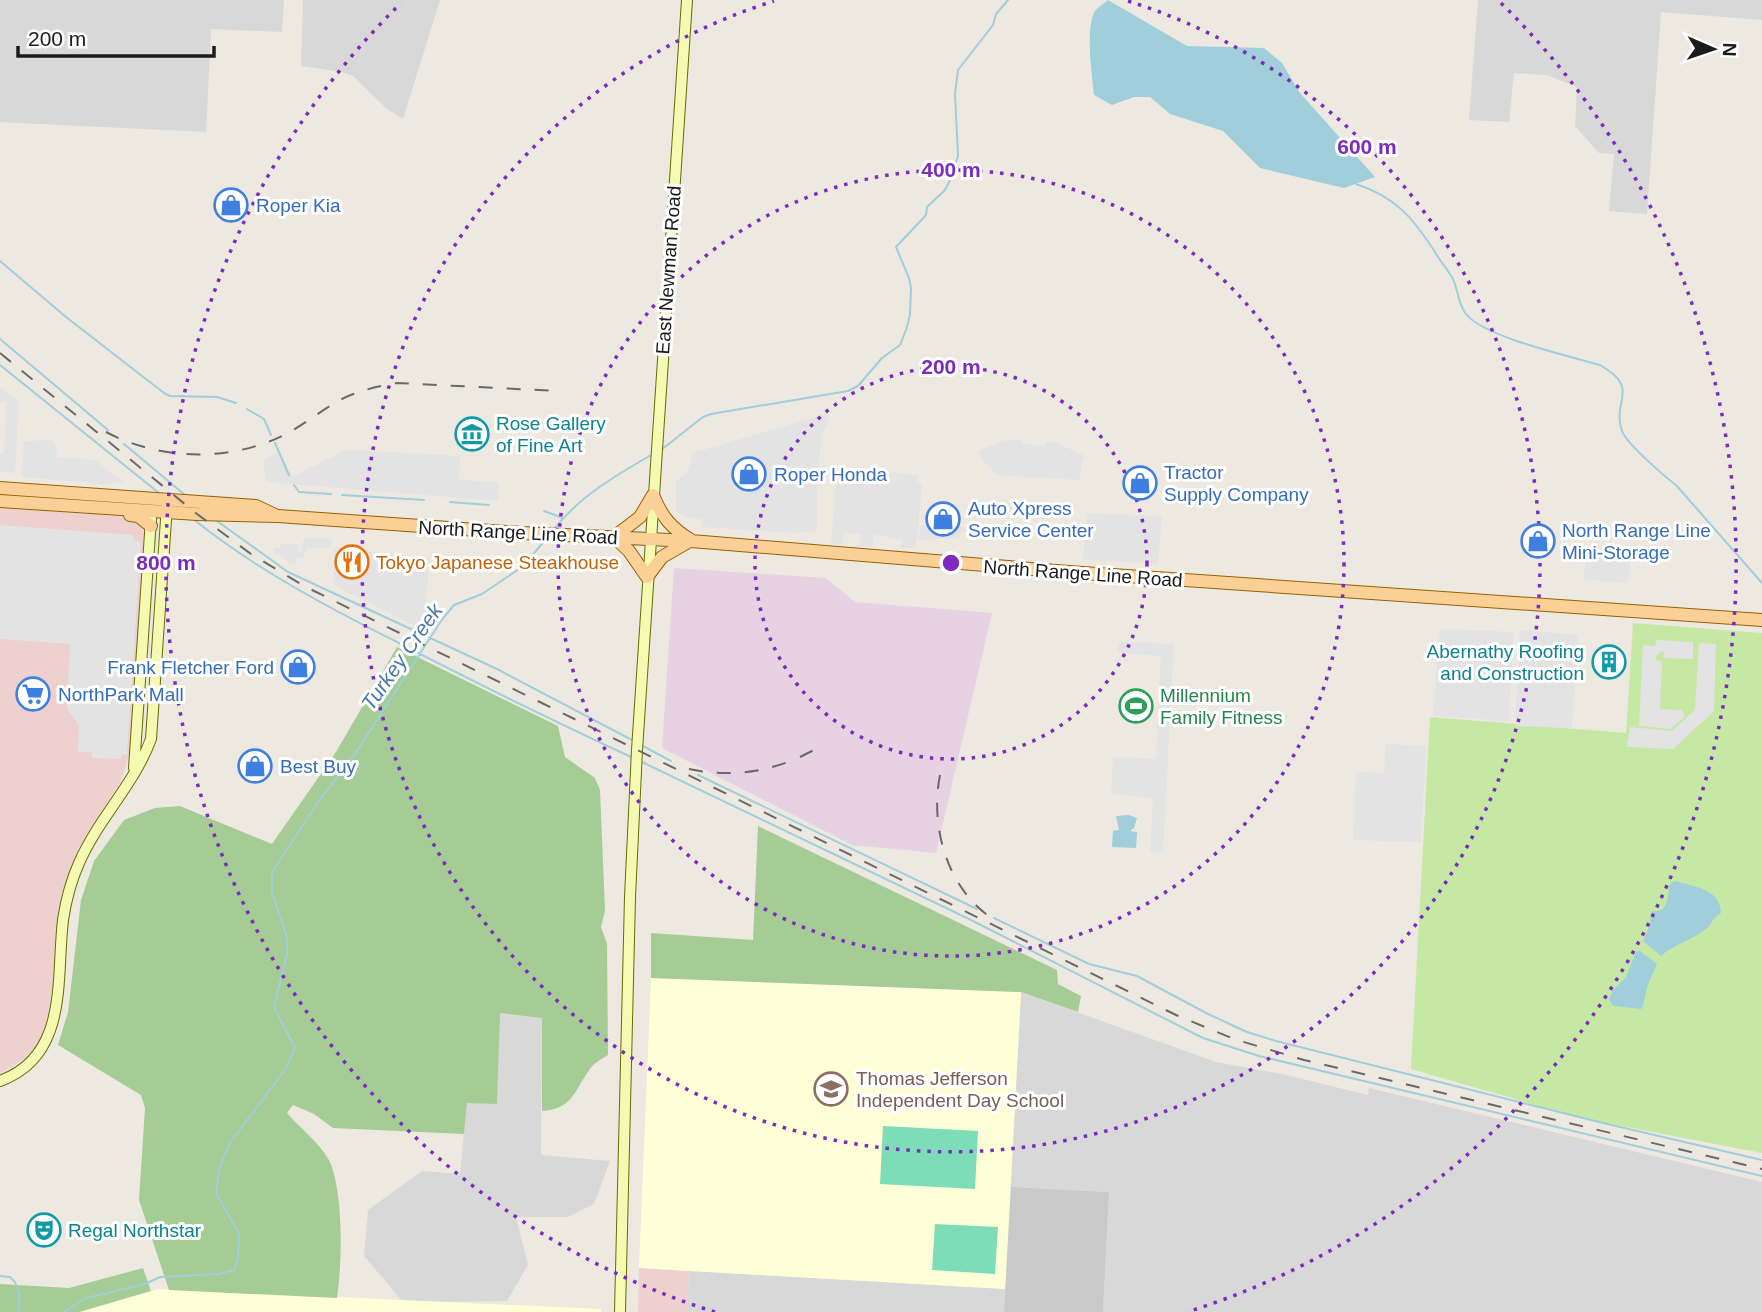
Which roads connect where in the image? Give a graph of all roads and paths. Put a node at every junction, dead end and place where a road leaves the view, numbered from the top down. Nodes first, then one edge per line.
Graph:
1 (687, 0) edge
2 (0, 488) edge
3 (653, 489) junction
4 (153, 498) junction
5 (0, 501) edge
6 (40, 503) junction
7 (167, 506) junction
8 (152, 511) junction
9 (151, 526) junction
10 (614, 537) junction
11 (650, 539) junction
12 (691, 541) junction
13 (647, 577) junction
14 (1762, 620) edge
15 (134, 771) junction
16 (0, 1081) edge
17 (620, 1312) edge

1 - 3 street, East Newman Road
2 - 4 main road, North Range Line Road
3 - 10 main road
3 - 11 street, East Newman Road
3 - 12 main road
4 - 7 main road, North Range Line Road
4 - 8 street
5 - 6 main road, North Range Line Road
6 - 8 main road, North Range Line Road
6 - 9 main road
7 - 8 main road, North Range Line Road
7 - 10 main road, North Range Line Road
7 - 15 street
8 - 9 street
9 - 15 street
10 - 11 main road, North Range Line Road
10 - 13 main road
11 - 12 main road, North Range Line Road
11 - 13 street, East Newman Road
12 - 13 main road
12 - 14 main road, North Range Line Road
13 - 17 street, East Newman Road
15 - 16 street

